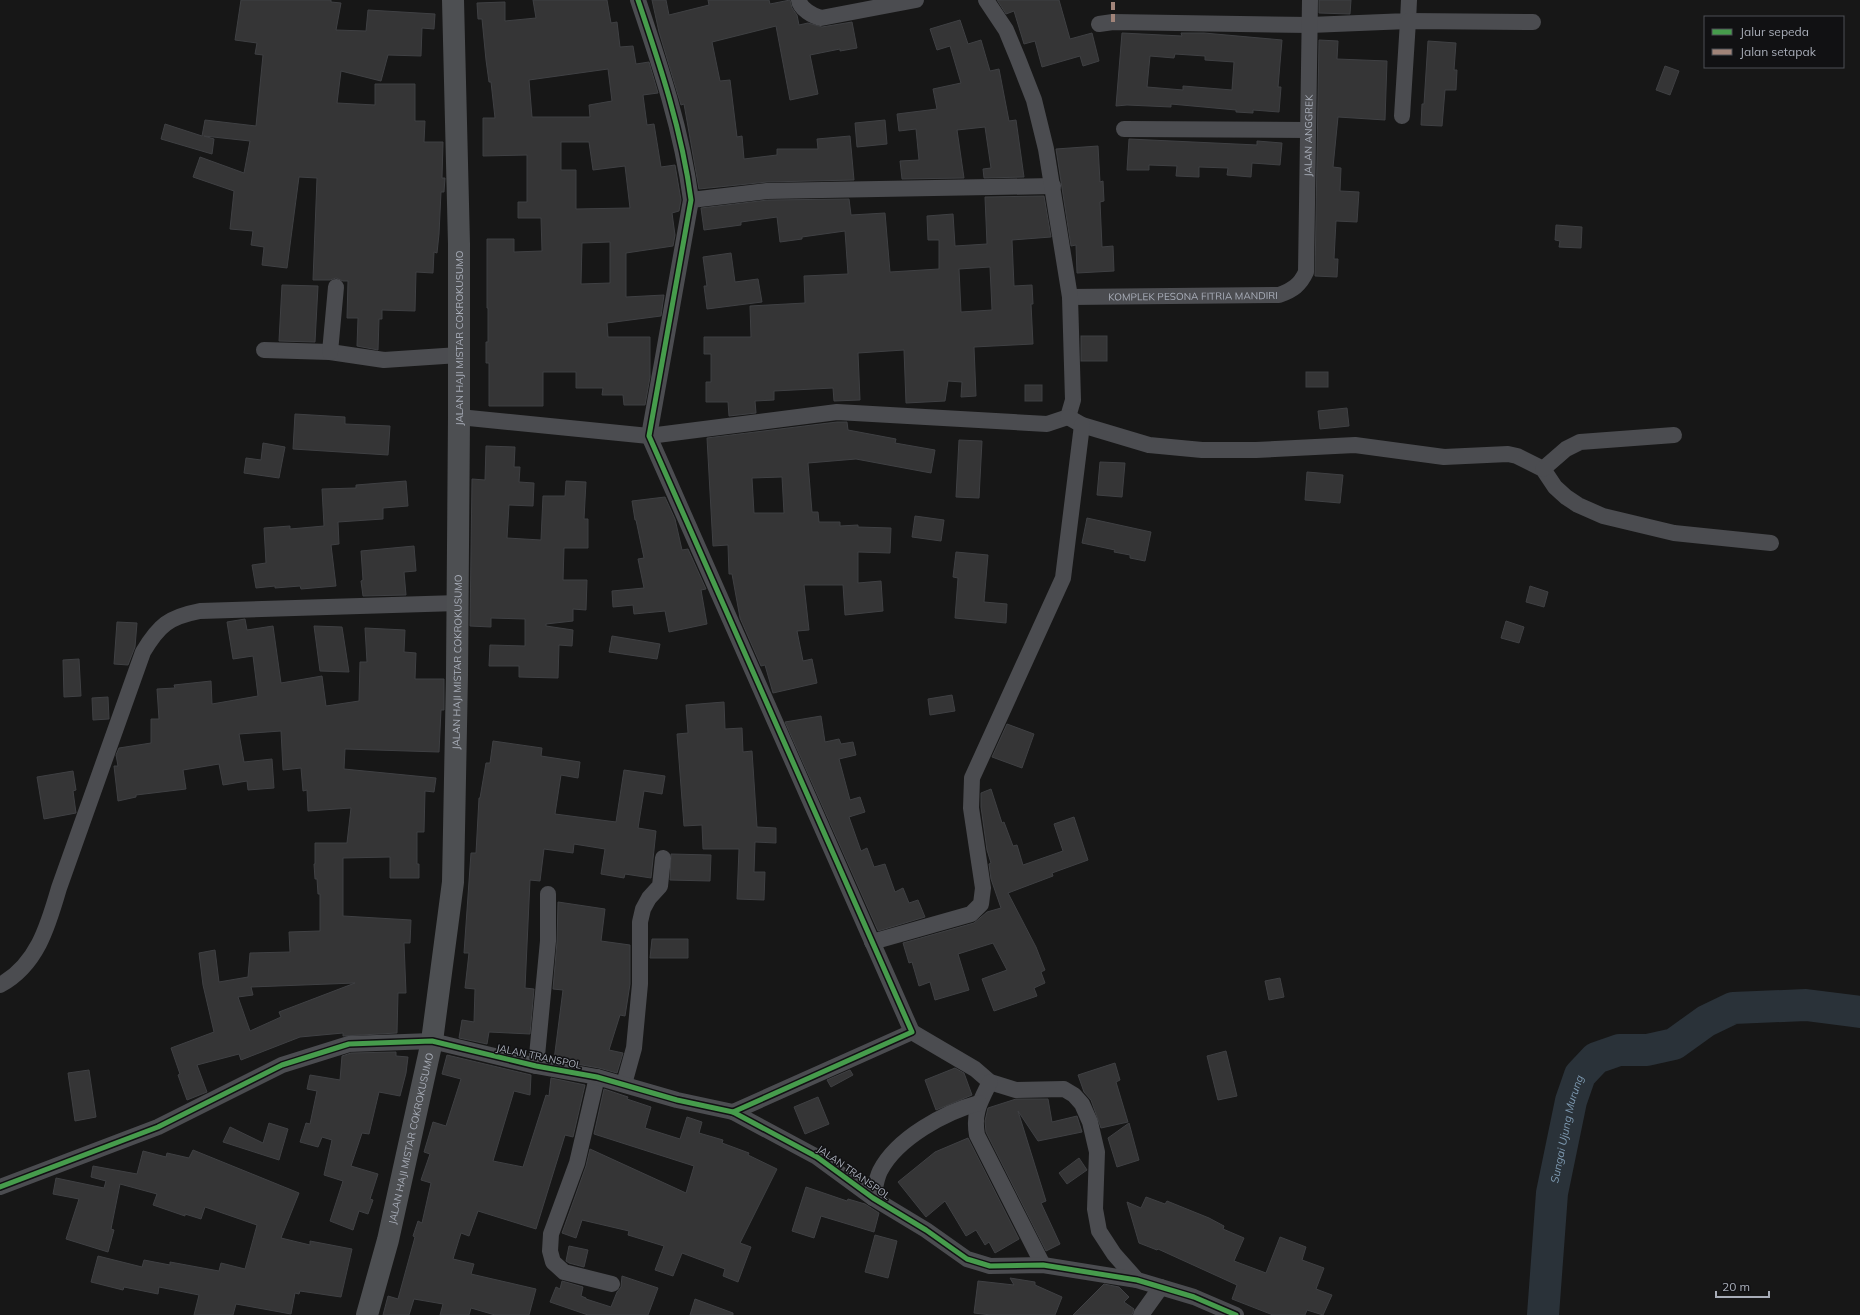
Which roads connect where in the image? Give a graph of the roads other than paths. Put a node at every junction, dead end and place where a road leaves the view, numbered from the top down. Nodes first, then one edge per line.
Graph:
1 (453, 0) edge
2 (638, 0) edge
3 (799, 0) edge
4 (916, 0) edge
5 (986, 0) edge
6 (1310, 0) edge
7 (1409, 0) edge
8 (1408, 21) junction
9 (1533, 22) dead end
10 (1099, 24) dead end
11 (1310, 25) junction
12 (1402, 116) dead end
13 (1124, 129) dead end
14 (1308, 130) junction
15 (1053, 186) junction
16 (691, 200) junction
17 (1306, 272) joint
18 (336, 287) dead end
19 (1070, 297) junction
20 (264, 350) dead end
21 (330, 352) junction
22 (459, 355) junction
23 (459, 417) junction
24 (1068, 417) junction
25 (1082, 424) junction
26 (1674, 435) dead end
27 (649, 436) junction
28 (1543, 469) junction
29 (1771, 543) dead end
30 (458, 602) junction
31 (663, 858) dead end
32 (548, 894) dead end
33 (872, 942) junction
34 (0, 985) edge
35 (912, 1032) junction
36 (432, 1041) junction
37 (536, 1066) junction
38 (597, 1076) junction
39 (990, 1082) junction
40 (624, 1084) junction
41 (979, 1103) junction
42 (733, 1112) junction
43 (0, 1187) edge
44 (873, 1198) junction
45 (1043, 1265) junction
46 (1137, 1280) junction
47 (612, 1284) dead end
48 (1161, 1287) junction
49 (367, 1315) edge
50 (1141, 1315) edge
51 (1236, 1315) edge

1 - 22 main road, JALAN HAJI MISTAR COKROKUSUMO
2 - 16 street
3 - 4 street
5 - 15 street
6 - 11 street, JALAN ANGGREK
7 - 8 street
8 - 9 street
8 - 11 street
8 - 12 street
10 - 11 street
11 - 14 street, JALAN ANGGREK
13 - 14 street
14 - 17 street, JALAN ANGGREK
15 - 16 street
15 - 19 street
16 - 27 street
17 - 19 street, KOMPLEK PESONA FITRIA MANDIRI
18 - 21 street
19 - 24 street
20 - 21 street
21 - 22 street
22 - 23 main road, JALAN HAJI MISTAR COKROKUSUMO
23 - 27 street
23 - 30 main road, JALAN HAJI MISTAR COKROKUSUMO
24 - 25 street
24 - 27 street
25 - 28 street
25 - 33 street
26 - 28 street
27 - 33 street
28 - 29 street
30 - 34 street
30 - 36 main road, JALAN HAJI MISTAR COKROKUSUMO
31 - 40 street
32 - 37 street
33 - 35 street
35 - 39 street
35 - 42 street
36 - 37 street, JALAN TRANSPOL
36 - 43 street, JALAN TRANSPOL
36 - 49 main road, JALAN HAJI MISTAR COKROKUSUMO
37 - 38 street, JALAN TRANSPOL
38 - 40 street, JALAN TRANSPOL
38 - 47 street
39 - 41 street
39 - 46 street
40 - 42 street, JALAN TRANSPOL
41 - 44 street
41 - 45 street
42 - 44 street, JALAN TRANSPOL
44 - 45 street, JALAN TRANSPOL
45 - 46 street, JALAN TRANSPOL
46 - 48 street, JALAN TRANSPOL
48 - 50 street
48 - 51 street, JALAN TRANSPOL

